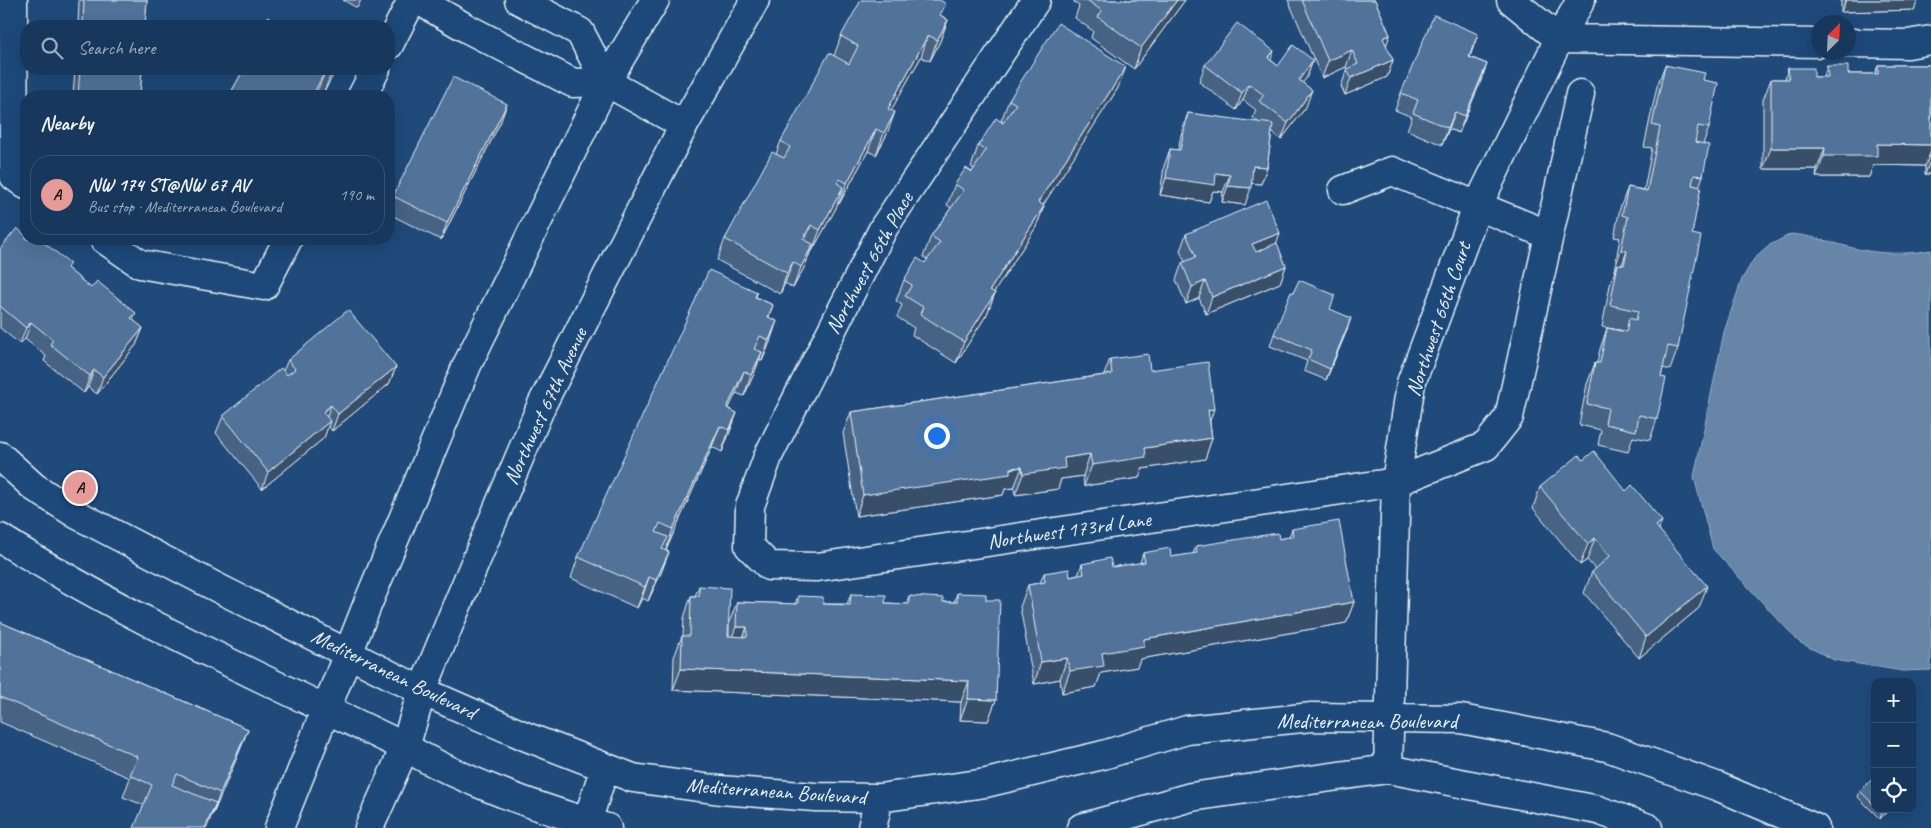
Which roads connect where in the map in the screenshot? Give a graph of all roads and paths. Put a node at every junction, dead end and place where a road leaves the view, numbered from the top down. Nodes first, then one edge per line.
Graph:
1 (13, 0) edge
2 (412, 0) edge
3 (418, 0) edge
4 (519, 0) edge
5 (655, 0) edge
6 (755, 0) edge
7 (1036, 0) edge
8 (1511, 0) edge
9 (1581, 0) edge
10 (395, 33) edge
11 (1559, 39) junction
12 (1931, 40) edge
13 (1811, 43) edge
14 (1856, 43) edge
15 (373, 75) edge
16 (606, 82) junction
17 (365, 90) edge
18 (1580, 94) dead end
19 (684, 125) junction
20 (20, 180) edge
21 (1343, 190) dead end
22 (1477, 207) junction
23 (1550, 235) junction
24 (113, 245) edge
25 (285, 245) edge
26 (0, 456) edge
27 (1396, 482) junction
28 (0, 538) edge
29 (749, 546) joint
30 (349, 652) junction
31 (422, 691) junction
32 (327, 709) junction
33 (1389, 718) junction
34 (405, 747) junction
35 (605, 767) junction
36 (1388, 769) junction
37 (879, 798) junction
38 (597, 825) edge
39 (279, 828) edge
40 (369, 828) edge
41 (872, 828) edge
42 (1080, 828) edge
43 (1648, 828) edge
44 (1815, 828) edge

1 - 20 street
2 - 10 street
3 - 16 street
4 - 16 street
5 - 16 street
6 - 19 street, Northwest 67th Avenue
7 - 29 street, Northwest 66th Place
8 - 11 street
9 - 11 street, Northwest 66th Court
11 - 13 street
11 - 22 street, Northwest 66th Court
12 - 14 street
15 - 17 street
16 - 19 street
16 - 30 street
18 - 23 street, Northwest 173rd Lane
19 - 31 street, Northwest 67th Avenue
21 - 22 street
22 - 23 street
22 - 27 street, Northwest 66th Court
23 - 27 street, Northwest 173rd Lane
24 - 25 street
26 - 30 street, Mediterranean Boulevard
27 - 29 street, Northwest 173rd Lane
27 - 33 street, Northwest 66th Court
28 - 32 street
30 - 31 street, Mediterranean Boulevard
30 - 32 street
31 - 34 street, Northwest 67th Avenue
31 - 35 street, Mediterranean Boulevard
32 - 34 street
32 - 39 street
33 - 36 street, Northwest 66th Court
33 - 37 street, Mediterranean Boulevard
33 - 44 street, Mediterranean Boulevard
34 - 38 street
34 - 40 street, Northwest 67th Avenue
35 - 37 street, Mediterranean Boulevard
35 - 38 street
36 - 42 street
36 - 43 street
37 - 41 street

